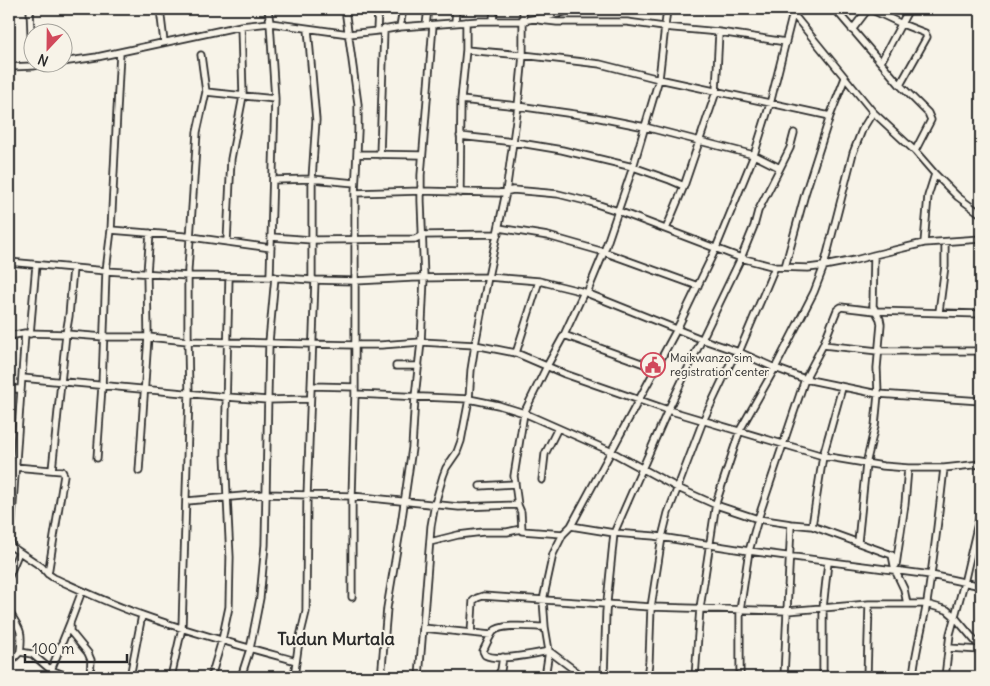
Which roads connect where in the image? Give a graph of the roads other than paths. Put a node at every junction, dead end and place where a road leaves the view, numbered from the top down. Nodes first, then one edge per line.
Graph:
1 (30, 9) edge
2 (160, 9) edge
3 (268, 9) edge
4 (345, 9) edge
5 (378, 9) edge
6 (403, 9) edge
7 (428, 9) edge
8 (456, 9) edge
9 (494, 9) edge
10 (522, 9) edge
11 (548, 9) edge
12 (576, 9) edge
13 (666, 9) edge
14 (835, 9) edge
15 (869, 9) edge
16 (909, 9) edge
17 (791, 11) edge
18 (549, 16) junction
19 (534, 19) junction
20 (493, 21) junction
21 (522, 21) junction
22 (31, 22) edge
23 (466, 22) junction
24 (270, 23) junction
25 (455, 23) junction
26 (902, 24) junction
27 (426, 25) junction
28 (433, 25) junction
29 (241, 26) junction
30 (400, 27) junction
31 (664, 27) junction
32 (308, 28) junction
33 (384, 30) junction
34 (852, 30) junction
35 (377, 31) junction
36 (720, 32) junction
37 (348, 34) junction
38 (164, 42) junction
39 (786, 42) junction
40 (466, 50) junction
41 (120, 52) junction
42 (201, 55) dead end
43 (522, 55) junction
44 (72, 60) edge
45 (881, 62) junction
46 (22, 65) edge
47 (9, 67) edge
48 (845, 78) junction
49 (659, 79) junction
50 (900, 85) junction
51 (206, 92) junction
52 (716, 92) junction
53 (243, 96) junction
54 (275, 98) junction
55 (461, 100) junction
56 (770, 104) junction
57 (518, 106) junction
58 (873, 112) junction
59 (830, 116) junction
60 (644, 127) junction
61 (794, 133) dead end
62 (460, 136) junction
63 (699, 141) junction
64 (514, 142) junction
65 (915, 151) junction
66 (357, 154) junction
67 (380, 155) junction
68 (422, 155) junction
69 (754, 155) junction
70 (633, 167) junction
71 (780, 168) junction
72 (935, 174) junction
73 (273, 180) junction
74 (312, 180) junction
75 (355, 183) junction
76 (684, 186) junction
77 (421, 191) junction
78 (506, 192) junction
79 (355, 193) junction
80 (460, 193) junction
81 (618, 211) junction
82 (981, 214) edge
83 (111, 230) junction
84 (666, 230) junction
85 (498, 231) junction
86 (150, 233) junction
87 (423, 236) junction
88 (190, 238) junction
89 (272, 238) junction
90 (356, 239) junction
91 (981, 239) edge
92 (312, 240) junction
93 (228, 242) junction
94 (945, 242) junction
95 (924, 243) junction
96 (271, 248) junction
97 (716, 248) junction
98 (604, 252) junction
99 (874, 255) junction
100 (741, 258) junction
101 (9, 262) edge
102 (36, 265) junction
103 (824, 266) junction
104 (775, 267) junction
105 (785, 267) junction
106 (73, 268) junction
107 (106, 271) junction
108 (147, 274) junction
109 (189, 276) junction
110 (230, 277) junction
111 (272, 277) junction
112 (488, 277) junction
113 (424, 278) junction
114 (313, 280) junction
115 (355, 281) junction
116 (539, 281) junction
117 (698, 286) junction
118 (586, 292) junction
119 (875, 311) junction
120 (939, 312) junction
121 (981, 314) edge
122 (677, 329) junction
123 (27, 333) junction
124 (66, 334) junction
125 (564, 335) junction
126 (9, 336) edge
127 (104, 337) junction
128 (148, 337) junction
129 (701, 340) junction
130 (188, 341) junction
131 (228, 342) junction
132 (269, 342) junction
133 (421, 342) junction
134 (312, 344) junction
135 (354, 345) junction
136 (476, 345) junction
137 (822, 345) junction
138 (878, 351) junction
139 (739, 352) junction
140 (981, 352) edge
141 (516, 353) junction
142 (396, 366) dead end
143 (418, 366) junction
144 (547, 366) junction
145 (655, 368) junction
146 (775, 368) junction
147 (22, 378) junction
148 (805, 380) junction
149 (61, 383) junction
150 (102, 386) junction
151 (311, 386) junction
152 (842, 388) junction
153 (9, 389) edge
154 (21, 389) junction
155 (145, 390) junction
156 (355, 391) junction
157 (189, 394) junction
158 (878, 394) junction
159 (415, 396) junction
160 (227, 397) junction
161 (310, 399) junction
162 (469, 399) junction
163 (638, 399) junction
164 (267, 400) junction
165 (981, 401) edge
166 (668, 410) junction
167 (524, 413) junction
168 (703, 421) junction
169 (558, 428) junction
170 (740, 430) junction
171 (783, 444) junction
172 (610, 451) junction
173 (823, 456) junction
174 (97, 458) dead end
175 (866, 464) junction
176 (981, 464) edge
177 (15, 466) junction
178 (642, 468) junction
179 (908, 468) junction
180 (944, 468) junction
181 (52, 470) junction
182 (139, 471) dead end
183 (542, 480) dead end
184 (514, 484) junction
185 (480, 486) dead end
186 (678, 488) junction
187 (266, 494) junction
188 (307, 496) junction
189 (352, 496) junction
190 (228, 498) junction
191 (186, 500) junction
192 (405, 501) junction
193 (435, 504) junction
194 (518, 505) junction
195 (716, 505) junction
196 (981, 510) edge
197 (758, 519) junction
198 (791, 524) junction
199 (571, 526) junction
200 (812, 526) junction
201 (521, 529) junction
202 (614, 533) junction
203 (563, 534) junction
204 (662, 537) junction
205 (430, 542) junction
206 (858, 542) junction
207 (709, 544) junction
208 (9, 546) edge
209 (749, 551) junction
210 (19, 552) junction
211 (789, 556) junction
212 (828, 562) junction
213 (895, 570) junction
214 (48, 574) junction
215 (931, 575) junction
216 (9, 576) edge
217 (964, 583) junction
218 (981, 586) edge
219 (82, 591) junction
220 (352, 597) dead end
221 (543, 600) junction
222 (607, 604) junction
223 (869, 604) junction
224 (907, 604) junction
225 (926, 604) junction
226 (650, 607) junction
227 (700, 608) junction
228 (823, 608) junction
229 (740, 610) junction
230 (787, 611) junction
231 (9, 612) edge
232 (142, 615) junction
233 (954, 616) junction
234 (70, 623) junction
235 (182, 628) junction
236 (423, 628) junction
237 (545, 628) junction
238 (471, 633) junction
239 (491, 635) junction
240 (222, 640) junction
241 (948, 648) junction
242 (250, 649) junction
243 (981, 649) edge
244 (549, 651) junction
245 (20, 652) junction
246 (504, 657) junction
247 (11, 660) edge
248 (296, 661) junction
249 (9, 667) edge
250 (51, 670) junction
251 (69, 677) edge
252 (90, 677) edge
253 (130, 677) edge
254 (171, 677) edge
255 (211, 677) edge
256 (242, 677) edge
257 (294, 677) edge
258 (382, 677) edge
259 (419, 677) edge
260 (497, 677) edge
261 (545, 677) edge
262 (581, 677) edge
263 (604, 677) edge
264 (647, 677) edge
265 (695, 677) edge
266 (740, 677) edge
267 (784, 677) edge
268 (823, 677) edge
269 (867, 677) edge
270 (913, 677) edge
271 (945, 677) edge

1 - 22 street
2 - 38 street
3 - 24 street
4 - 37 street
5 - 35 street
6 - 30 street
7 - 27 street
8 - 25 street
9 - 20 street
10 - 21 street
11 - 18 street
12 - 18 street
13 - 31 street
14 - 34 street
15 - 26 street
15 - 34 street
16 - 26 street
17 - 39 street
17 - 48 street
18 - 19 street
19 - 21 street
19 - 31 street
20 - 21 street
20 - 23 street
21 - 43 street
23 - 25 street
23 - 40 street
24 - 29 street
24 - 32 street
24 - 54 street
25 - 28 street
26 - 45 street
26 - 50 street
27 - 28 street
27 - 30 street
28 - 68 street
29 - 38 street
29 - 53 street
30 - 33 street
31 - 36 street
31 - 49 street
32 - 37 street
32 - 74 street
33 - 35 street
33 - 67 street
34 - 45 street
35 - 37 street
36 - 39 street
36 - 52 street
37 - 66 street
38 - 41 street
39 - 56 street
40 - 43 street
40 - 55 street
41 - 44 street
41 - 83 street
42 - 51 street
43 - 49 street
43 - 57 street
45 - 50 street
46 - 47 street
48 - 58 street
48 - 59 street
49 - 52 street
49 - 60 street
50 - 65 street
51 - 53 street
51 - 88 street
52 - 56 street
52 - 63 street
53 - 54 street
53 - 93 street
54 - 73 street
55 - 57 street
55 - 62 street
56 - 59 street
56 - 69 street
57 - 60 street
57 - 64 street
58 - 65 street
58 - 103 street
59 - 105 street
60 - 63 street
60 - 70 street
61 - 71 street
62 - 64 street
62 - 80 street
63 - 69 street
63 - 76 street
64 - 70 street
64 - 78 street
65 - 72 street
66 - 67 street
66 - 75 street
67 - 68 street
68 - 77 street
69 - 71 street
69 - 97 street
70 - 76 street
70 - 81 street
71 - 100 street
72 - 82 street
72 - 95 street
73 - 74 street
73 - 89 street
74 - 75 street
74 - 92 street
75 - 79 street
76 - 84 street
77 - 79 street
77 - 80 street
77 - 87 street
78 - 80 street
78 - 81 street
78 - 85 street
79 - 90 street
81 - 84 street
81 - 98 street
83 - 86 street
83 - 107 street
84 - 97 street
85 - 87 street
85 - 98 street
85 - 112 street
86 - 88 street
86 - 108 street
87 - 90 street
87 - 113 street
88 - 93 street
88 - 109 street
89 - 92 street
89 - 96 street
90 - 92 street
90 - 115 street
91 - 94 street
92 - 114 street
93 - 96 street
94 - 95 street
94 - 120 street
95 - 99 street
96 - 111 street
97 - 100 street
97 - 117 street
98 - 117 street
98 - 118 street
99 - 103 street
99 - 119 street
100 - 104 street
100 - 129 street
101 - 102 street
102 - 106 street
102 - 123 street
103 - 105 street
103 - 146 street
104 - 105 street
104 - 139 street
106 - 107 street
106 - 124 street
107 - 108 street
107 - 127 street
108 - 109 street
108 - 128 street
109 - 110 street
109 - 130 street
110 - 111 street
110 - 131 street
111 - 114 street
111 - 132 street
112 - 113 street
112 - 116 street
112 - 136 street
113 - 115 street
113 - 133 street
114 - 115 street
114 - 134 street
115 - 135 street
116 - 118 street
116 - 141 street
117 - 122 street
118 - 122 street
118 - 125 street
119 - 120 street
119 - 137 street
119 - 138 street
120 - 121 street
122 - 129 street
122 - 145 street
123 - 124 street
123 - 126 street
123 - 147 street
124 - 127 street
124 - 149 street
125 - 144 street
125 - 145 street
127 - 128 street
127 - 150 street
128 - 130 street
128 - 155 street
129 - 139 street
129 - 166 street
130 - 131 street
130 - 157 street
131 - 132 street
131 - 160 street
132 - 134 street
132 - 164 street
133 - 135 street
133 - 136 street
133 - 143 street
134 - 135 street
134 - 151 street
135 - 156 street
136 - 141 street
136 - 162 street
137 - 138 street
137 - 148 street
138 - 140 street
138 - 158 street
139 - 146 street
139 - 168 street
141 - 144 street
142 - 143 street
143 - 159 street
144 - 163 street
144 - 167 street
145 - 163 street
146 - 148 street
146 - 170 street
147 - 149 street
147 - 154 street
148 - 152 street
148 - 171 street
149 - 150 street
149 - 181 street
150 - 155 street
150 - 174 street
151 - 156 street
151 - 161 street
152 - 158 street
152 - 173 street
153 - 154 street
154 - 177 street
155 - 157 street
155 - 182 street
156 - 159 street
156 - 189 street
157 - 160 street
157 - 191 street
158 - 165 street
158 - 175 street
159 - 162 street
159 - 192 street
160 - 164 street
160 - 190 street
161 - 164 street
161 - 188 street
162 - 167 street
162 - 193 street
163 - 166 street
163 - 172 street
164 - 187 street
166 - 168 street
166 - 178 street
167 - 169 street
167 - 184 street
168 - 170 street
168 - 186 street
169 - 172 street
169 - 183 street
170 - 171 street
170 - 195 street
171 - 173 street
171 - 197 street
172 - 178 street
172 - 199 street
173 - 175 street
173 - 200 street
175 - 179 street
175 - 206 street
176 - 180 street
177 - 181 street
177 - 208 street
178 - 186 street
178 - 202 street
179 - 180 street
179 - 213 street
180 - 215 street
181 - 214 street
184 - 185 street
184 - 194 street
186 - 195 street
186 - 204 street
187 - 188 street
187 - 190 street
187 - 242 street
188 - 189 street
188 - 248 street
189 - 192 street
189 - 220 street
190 - 191 street
190 - 240 street
191 - 235 street
192 - 193 street
192 - 258 street
193 - 194 street
193 - 205 street
194 - 201 street
195 - 197 street
195 - 207 street
196 - 217 street
197 - 198 street
197 - 209 street
198 - 200 street
198 - 211 street
199 - 202 street
199 - 203 street
200 - 206 street
201 - 203 street
201 - 205 street
202 - 204 street
202 - 222 street
203 - 221 street
204 - 207 street
204 - 226 street
205 - 236 street
206 - 213 street
207 - 209 street
207 - 227 street
208 - 210 street
209 - 211 street
209 - 229 street
210 - 214 street
210 - 216 street
211 - 212 street
211 - 230 street
212 - 213 street
212 - 228 street
213 - 215 street
213 - 224 street
214 - 219 street
215 - 217 street
215 - 225 street
217 - 218 street
217 - 233 street
219 - 232 street
219 - 234 street
221 - 222 street
221 - 237 street
221 - 238 street
222 - 226 street
222 - 263 street
223 - 224 street
223 - 228 street
223 - 269 street
224 - 225 street
225 - 233 street
225 - 270 street
226 - 227 street
226 - 264 street
227 - 229 street
227 - 265 street
228 - 230 street
228 - 268 street
229 - 230 street
229 - 266 street
230 - 267 street
231 - 245 street
232 - 235 street
232 - 253 street
233 - 241 street
233 - 243 street
234 - 250 street
234 - 252 street
235 - 240 street
235 - 254 street
236 - 238 street
236 - 259 street
237 - 239 street
237 - 244 street
238 - 239 street
239 - 246 street
240 - 242 street
240 - 255 street
241 - 243 street
241 - 271 street
242 - 248 street
242 - 256 street
244 - 246 street
244 - 261 street
244 - 262 street
245 - 247 street
245 - 250 street
246 - 260 street
247 - 249 street
248 - 257 street
250 - 251 street

